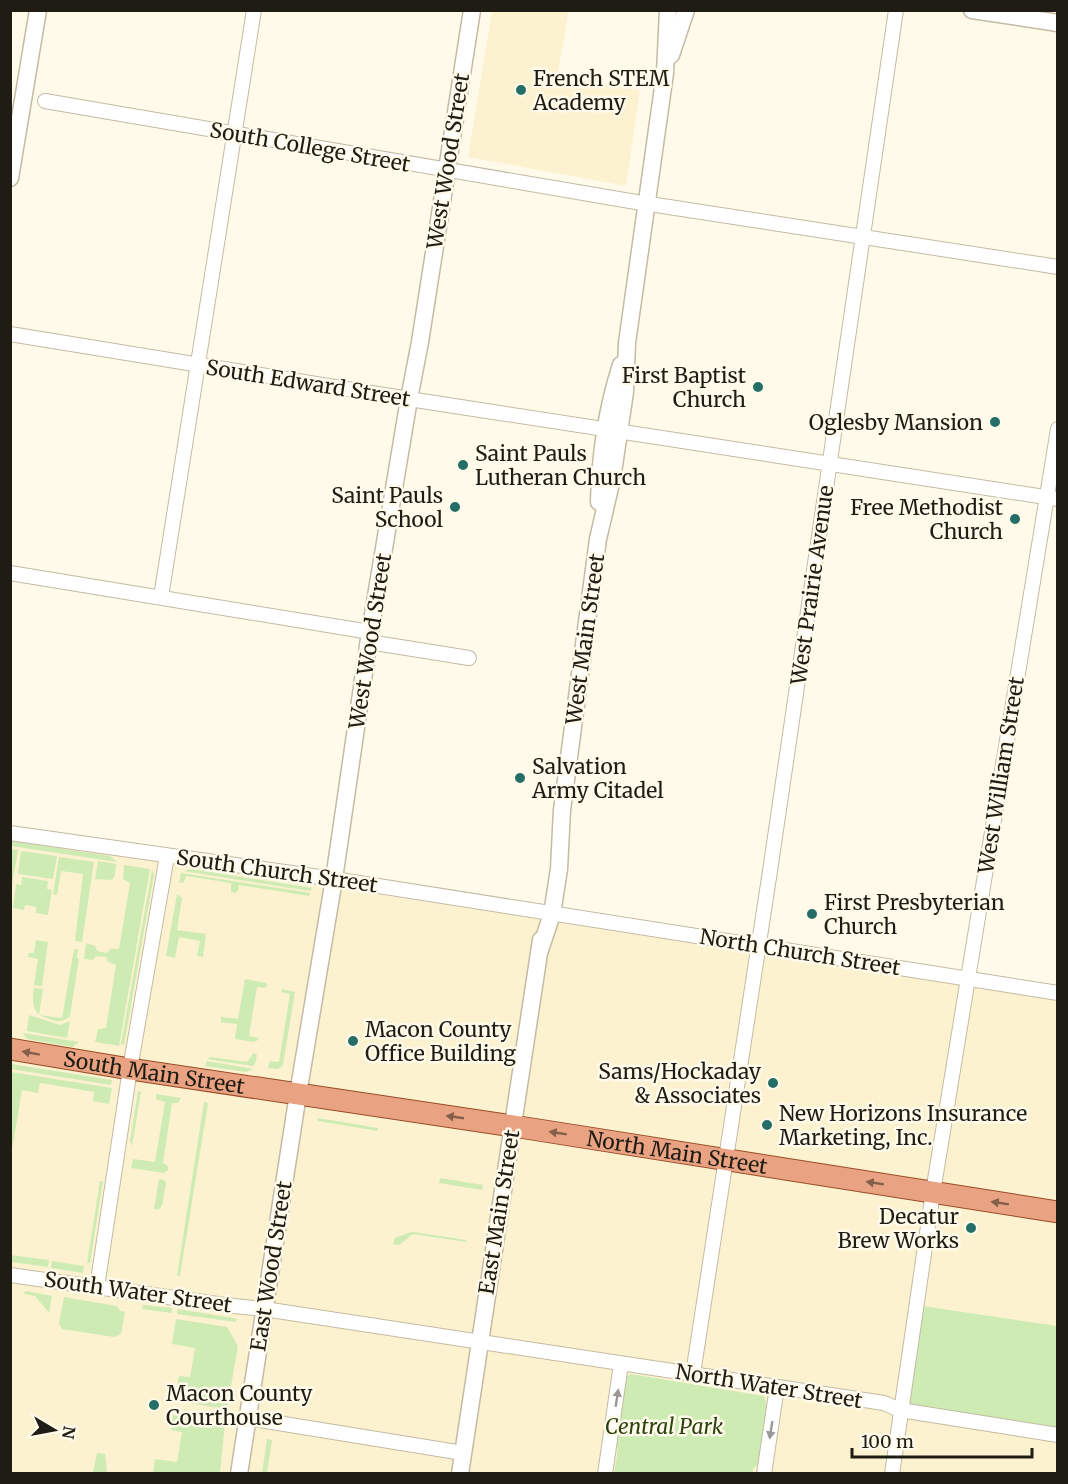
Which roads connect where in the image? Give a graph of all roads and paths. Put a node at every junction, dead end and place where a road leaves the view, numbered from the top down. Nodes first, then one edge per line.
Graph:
1 (38, 10) edge
2 (254, 10) edge
3 (472, 10) edge
4 (668, 10) edge
5 (686, 10) edge
6 (896, 10) edge
7 (972, 10) edge
8 (1058, 23) edge
9 (665, 73) junction
10 (45, 101) dead end
11 (234, 134) junction
12 (13, 150) edge
13 (445, 171) junction
14 (10, 177) edge
15 (646, 203) junction
16 (862, 238) junction
17 (1058, 267) edge
18 (10, 334) edge
19 (196, 364) junction
20 (409, 399) junction
21 (1058, 429) edge
22 (613, 431) junction
23 (830, 466) junction
24 (1052, 498) edge
25 (10, 573) edge
26 (161, 597) junction
27 (370, 637) junction
28 (469, 658) dead end
29 (10, 832) edge
30 (166, 856) junction
31 (334, 879) junction
32 (547, 913) junction
33 (759, 945) junction
34 (540, 950) joint
35 (967, 978) junction
36 (1058, 993) edge
37 (10, 1049) edge
38 (130, 1069) junction
39 (298, 1094) junction
40 (513, 1126) junction
41 (726, 1159) junction
42 (933, 1192) junction
43 (1058, 1212) edge
44 (10, 1275) edge
45 (97, 1287) junction
46 (264, 1309) junction
47 (480, 1342) junction
48 (621, 1364) junction
49 (693, 1374) junction
50 (777, 1387) junction
51 (900, 1410) junction
52 (247, 1419) junction
53 (1058, 1435) edge
54 (463, 1453) junction
55 (239, 1473) edge
56 (460, 1473) edge
57 (605, 1473) edge
58 (764, 1473) edge
59 (892, 1473) edge

1 - 12 street
2 - 11 street
3 - 13 street, West Wood Street
4 - 9 street, West Main Street
5 - 9 street, West Main Street
6 - 16 street, West Prairie Avenue
7 - 8 street
9 - 15 street, West Main Street
10 - 11 street, South College Street
11 - 13 street, South College Street
11 - 19 street
12 - 14 street
13 - 15 street, South College Street
13 - 20 street, West Wood Street
15 - 16 street, South College Street
15 - 22 street, West Main Street
16 - 17 street, South College Street
16 - 23 street, West Prairie Avenue
18 - 19 street, South Edward Street
19 - 20 street, South Edward Street
19 - 26 street
20 - 22 street, South Edward Street
20 - 27 street, West Wood Street
21 - 24 street, West William Street
22 - 23 street, South Edward Street
22 - 32 street, West Main Street
23 - 24 street, South Edward Street
23 - 33 street, West Prairie Avenue
24 - 35 street, West William Street
25 - 26 street
26 - 27 street
27 - 28 street
27 - 31 street, West Wood Street
29 - 30 street, South Church Street
30 - 31 street, South Church Street
30 - 38 street
31 - 32 street, South Church Street
31 - 39 street, West Wood Street
32 - 33 street, North Church Street
32 - 34 street, West Main Street
33 - 35 street, North Church Street
33 - 41 street, West Prairie Avenue
34 - 40 street, East Main Street
35 - 36 street, North Church Street
35 - 42 street, West William Street
38 -> 37 main road, South Main Street
38 - 39 main road, South Main Street
38 - 45 street
40 -> 39 main road, North Main Street
39 - 46 street, East Wood Street
41 -> 40 main road, North Main Street
40 - 47 street, East Main Street
42 -> 41 main road, North Main Street
41 - 49 street, West Prairie Avenue
43 -> 42 main road, North Main Street
42 - 51 street, West William Street
44 - 45 street, South Water Street
45 - 46 street, South Water Street
46 - 47 street, South Water Street
46 - 52 street, East Wood Street
47 - 48 street, North Water Street
47 - 54 street, East Main Street
48 - 49 street, North Water Street
57 -> 48 street
49 - 50 street, North Water Street
50 - 51 street, North Water Street
50 -> 58 street
51 - 53 street, North Water Street
51 - 59 street, West William Street
52 - 54 street
52 - 55 street, East Wood Street
54 - 56 street, East Main Street

